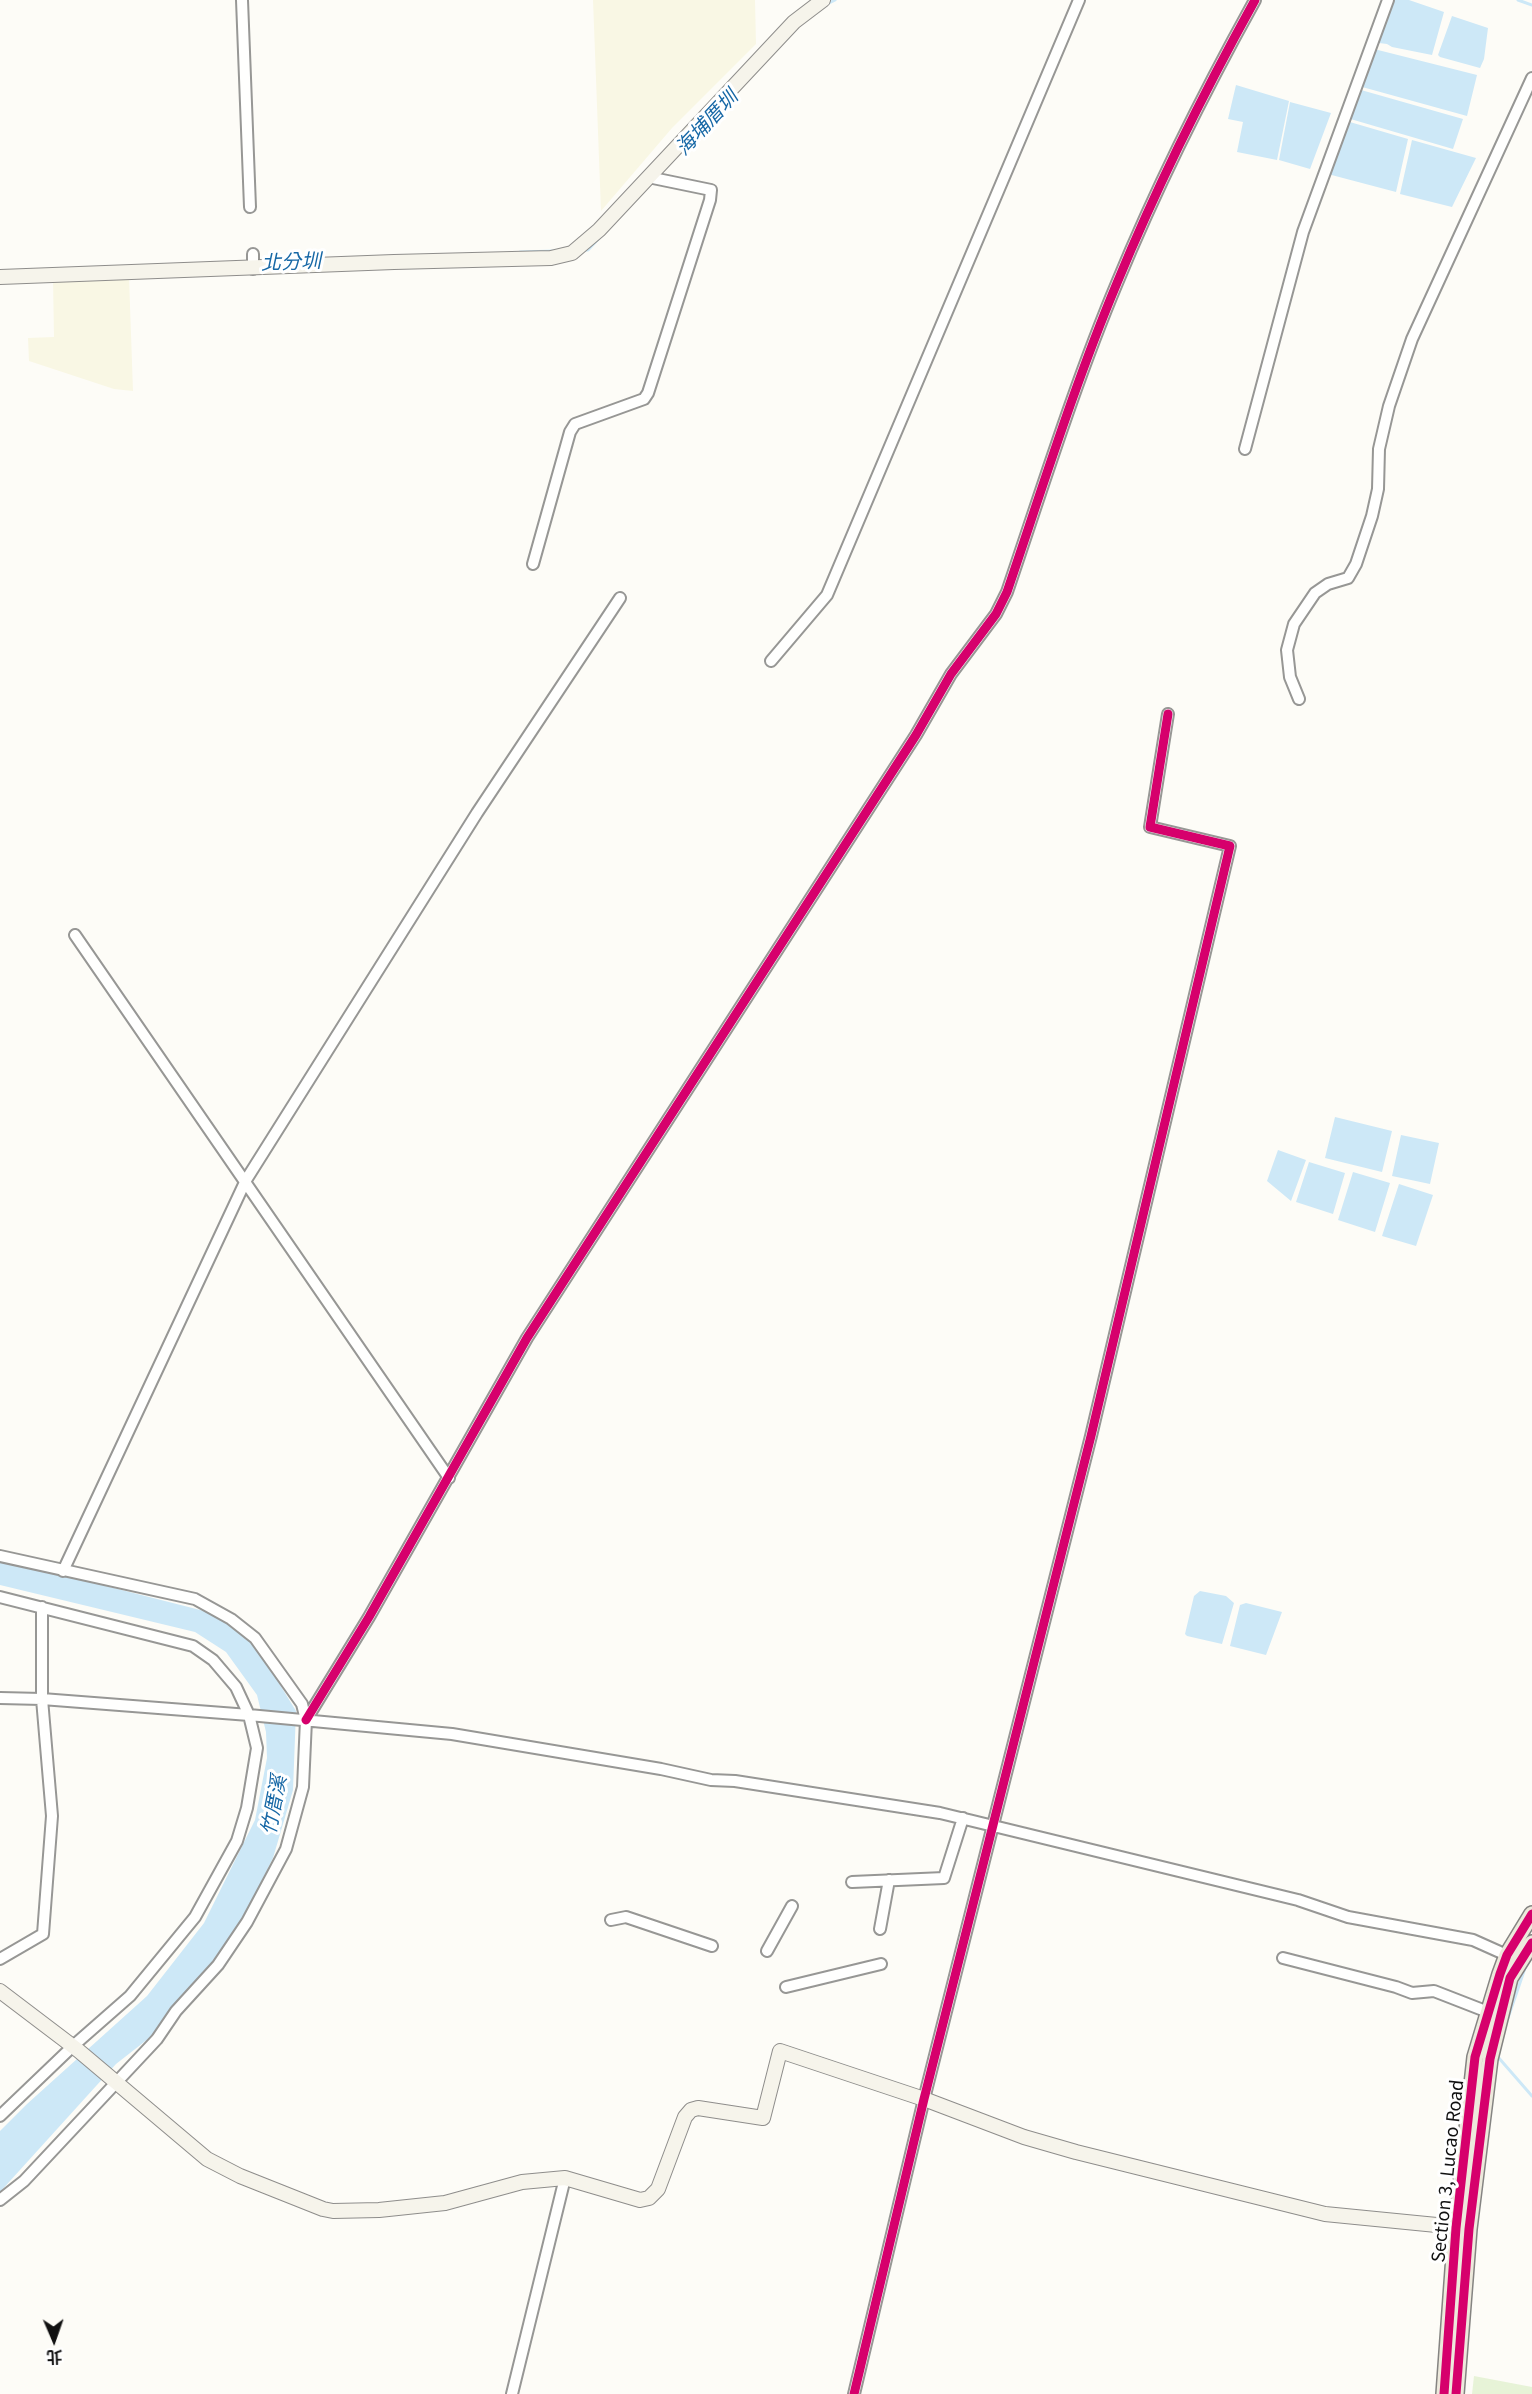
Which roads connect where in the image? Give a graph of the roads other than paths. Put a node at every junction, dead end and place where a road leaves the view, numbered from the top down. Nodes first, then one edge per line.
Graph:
1 (242, 0) edge
2 (823, 0) edge
3 (1079, 0) edge
4 (1255, 0) edge
5 (1388, 0) edge
6 (1532, 78) edge
7 (648, 177) junction
8 (250, 207) dead end
9 (253, 254) dead end
10 (254, 269) junction
11 (0, 277) edge
12 (1245, 449) dead end
13 (533, 564) dead end
14 (620, 598) dead end
15 (771, 661) dead end
16 (1299, 699) dead end
17 (1168, 714) dead end
18 (75, 935) dead end
19 (246, 1180) junction
20 (449, 1478) junction
21 (0, 1556) edge
22 (63, 1571) junction
23 (0, 1597) edge
24 (42, 1607) junction
25 (0, 1698) edge
26 (42, 1699) junction
27 (249, 1715) junction
28 (306, 1720) junction
29 (963, 1818) junction
30 (993, 1824) junction
31 (890, 1880) junction
32 (852, 1882) dead end
33 (792, 1906) dead end
34 (1532, 1914) edge
35 (611, 1920) dead end
36 (880, 1929) dead end
37 (1532, 1943) edge
38 (712, 1946) dead end
39 (767, 1951) dead end
40 (1282, 1958) dead end
41 (1514, 1958) junction
42 (0, 1959) edge
43 (881, 1964) dead end
44 (786, 1987) dead end
45 (0, 1991) edge
46 (1488, 2012) junction
47 (76, 2048) junction
48 (115, 2082) junction
49 (924, 2098) junction
50 (0, 2116) edge
51 (565, 2178) junction
52 (0, 2200) edge
53 (1463, 2228) junction
54 (512, 2394) edge
55 (854, 2394) edge
56 (1444, 2394) edge
57 (1456, 2394) edge

1 - 8 street
2 - 7 street
3 - 15 street
4 - 20 street
5 - 12 street
6 - 16 street
7 - 10 street
7 - 13 street
9 - 10 street
10 - 11 street
14 - 19 street
17 - 30 street
18 - 19 street
19 - 20 street
19 - 22 street
20 - 28 street
21 - 22 street
22 - 28 street
23 - 24 street
24 - 26 street
24 - 27 street
25 - 26 street
26 - 27 street
26 - 42 street
27 - 28 street
27 - 47 street
28 - 29 street
28 - 48 street
29 - 30 street
29 - 31 street
30 - 41 street
30 - 49 street
31 - 32 street
31 - 36 street
33 - 39 street
34 - 41 main road
35 - 38 street
37 - 41 main road
40 - 46 street
41 - 46 main road, Section 3, Lucao Road
41 - 53 main road, Section 3, Lucao Road
43 - 44 street
45 - 47 street
46 - 53 main road, Section 3, Lucao Road
47 - 48 street
47 - 50 street
48 - 51 street
48 - 52 street
49 - 51 street
49 - 53 street
49 - 55 street
51 - 54 street
53 - 56 main road, Section 3, Lucao Road
53 - 57 main road, Section 3, Lucao Road

